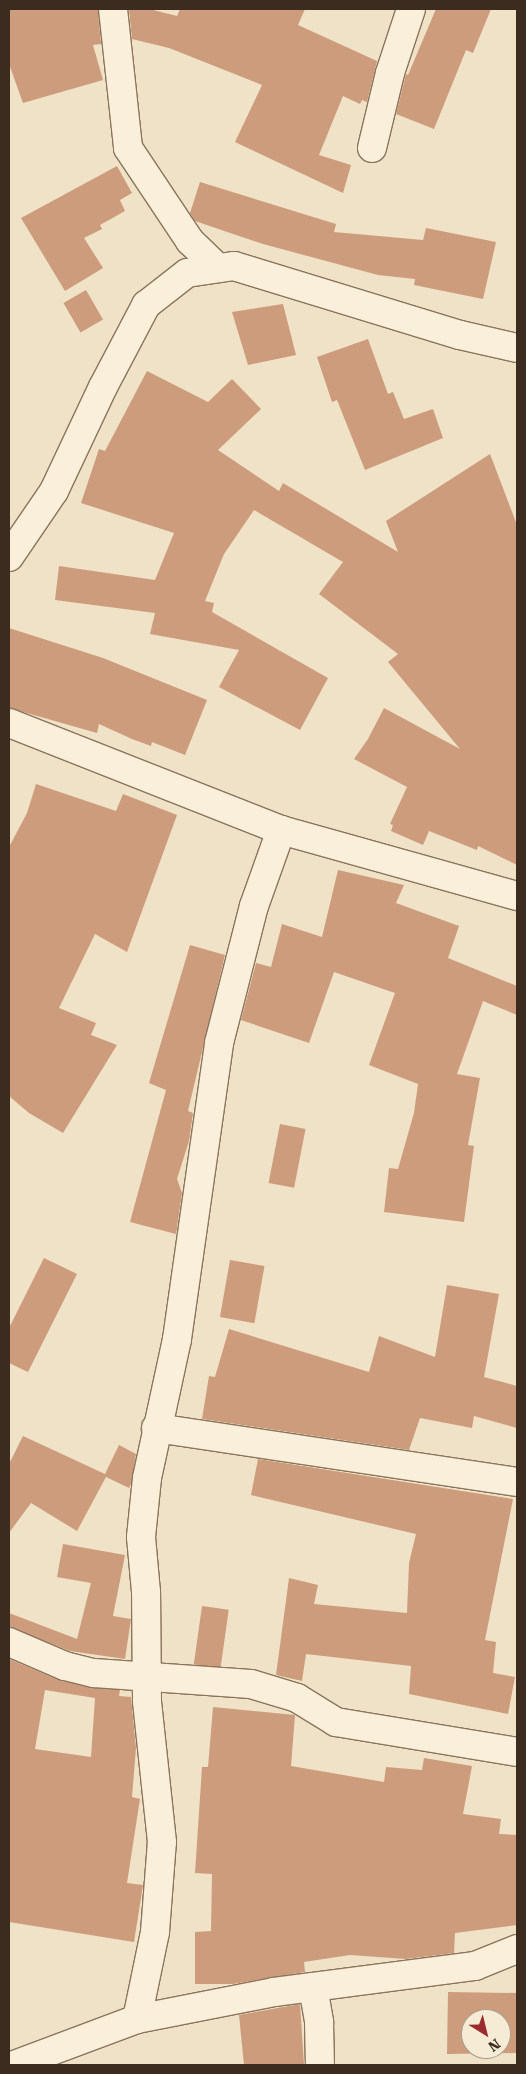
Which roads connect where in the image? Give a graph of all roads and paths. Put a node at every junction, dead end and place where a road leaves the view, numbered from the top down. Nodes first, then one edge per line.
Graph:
1 (113, 9) edge
2 (411, 9) edge
3 (372, 148) dead end
4 (218, 268) junction
5 (517, 348) edge
6 (9, 557) edge
7 (9, 723) edge
8 (281, 830) junction
9 (517, 896) edge
10 (156, 1428) junction
11 (516, 1482) dead end
12 (9, 1642) edge
13 (147, 1675) junction
14 (517, 1752) edge
15 (517, 1948) edge
16 (313, 1987) junction
17 (137, 2019) junction
18 (14, 2065) edge
19 (320, 2065) edge

1 - 4 street
2 - 3 street
4 - 5 street
4 - 6 street
7 - 8 street
8 - 9 street
8 - 10 street
10 - 11 street
10 - 13 street
12 - 13 street
13 - 14 street
13 - 17 street
15 - 16 street
16 - 17 street
16 - 19 street
17 - 18 street

